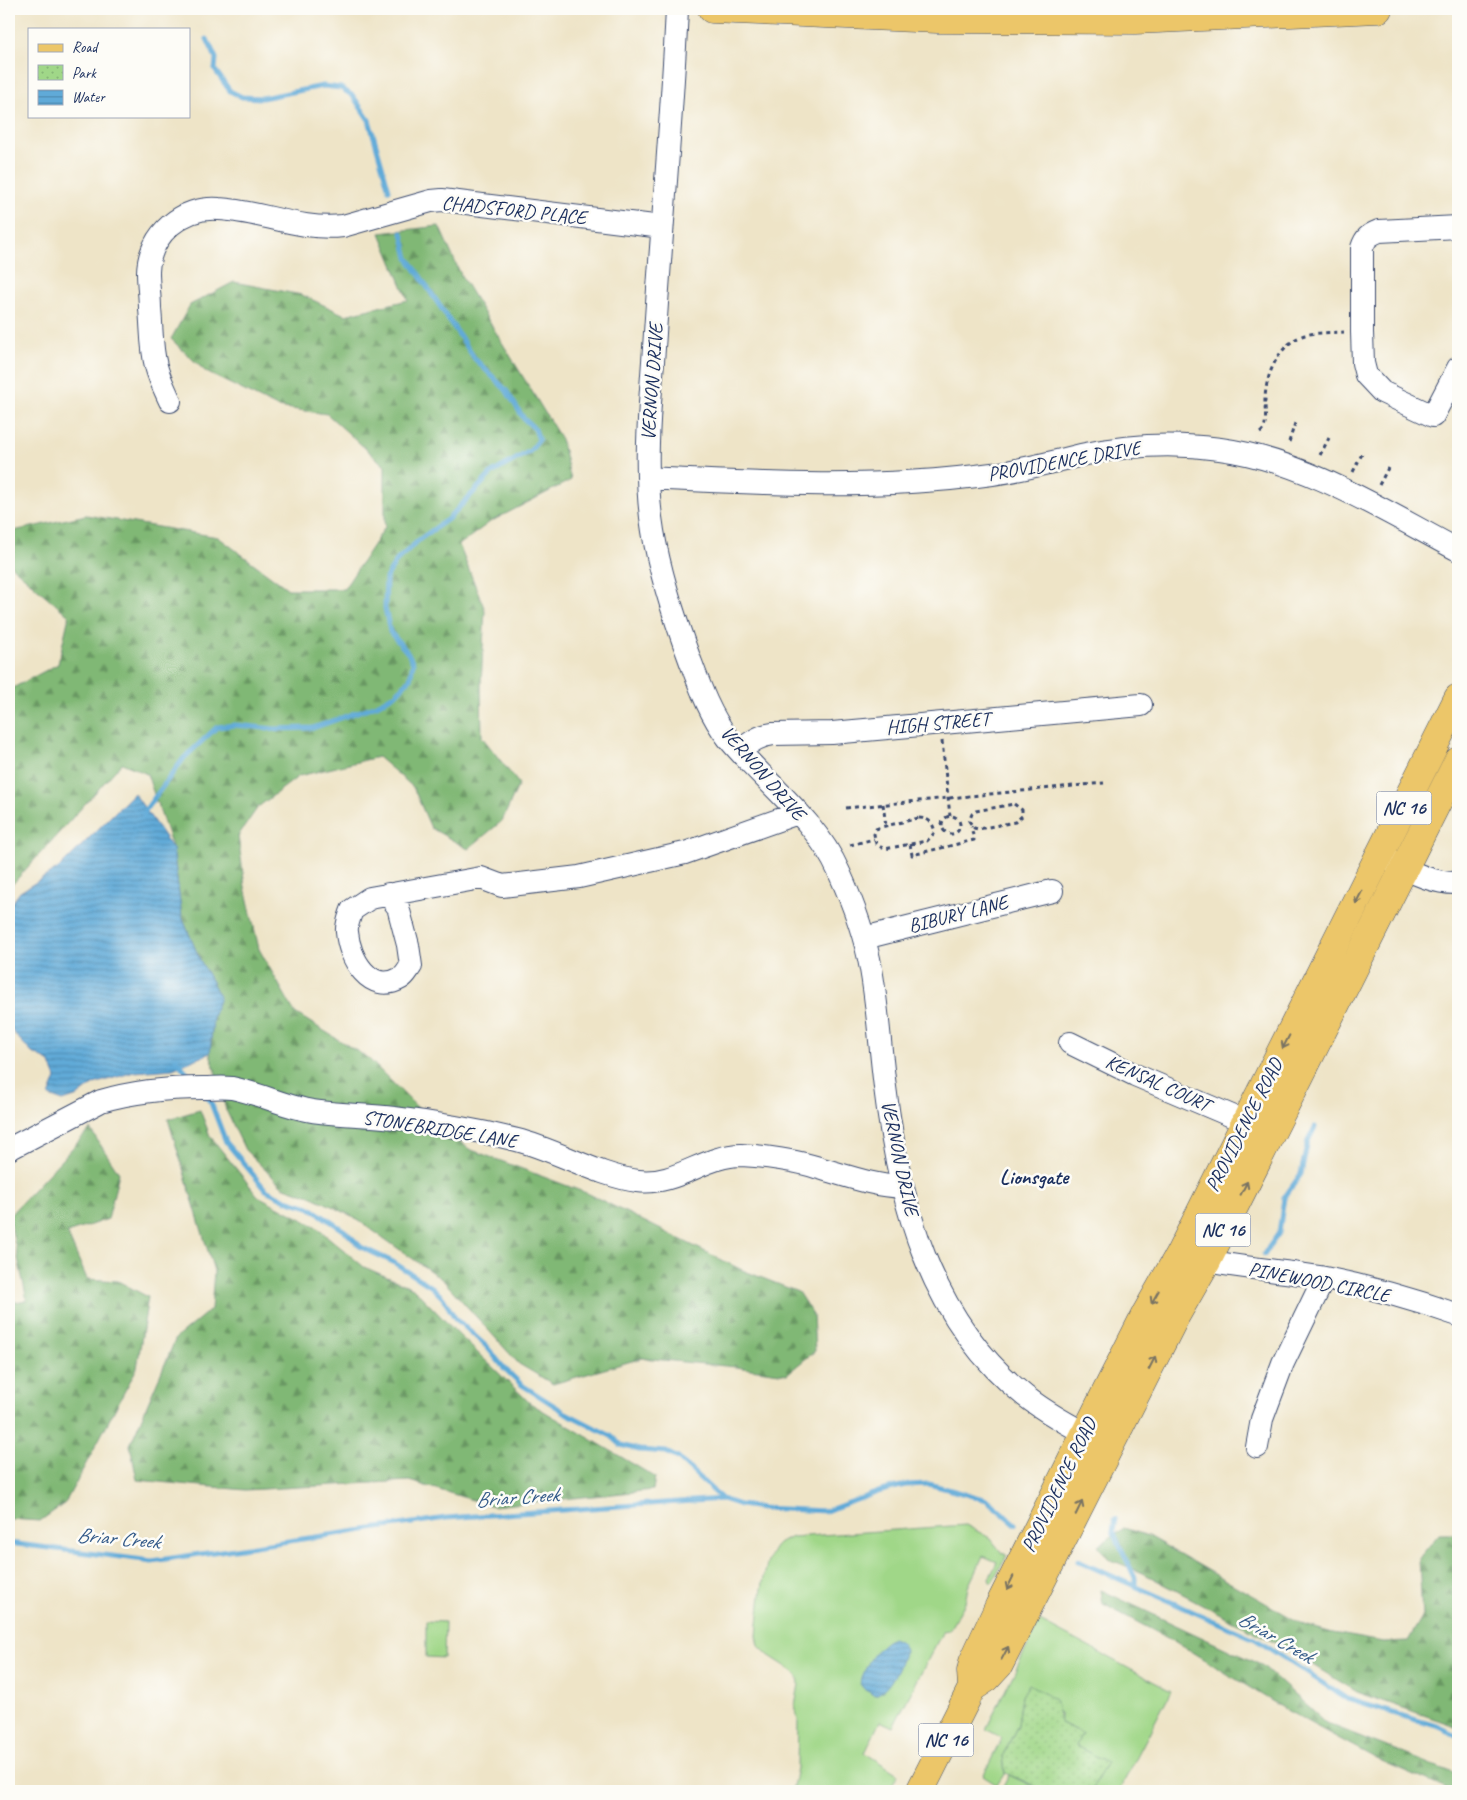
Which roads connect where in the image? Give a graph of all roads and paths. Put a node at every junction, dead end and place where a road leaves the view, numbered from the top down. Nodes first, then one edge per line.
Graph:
1 (677, 9) edge
2 (712, 9) edge
3 (1378, 9) edge
4 (662, 227) junction
5 (1458, 227) edge
6 (1353, 332) dead end
7 (1458, 368) edge
8 (170, 401) dead end
9 (1296, 420) dead end
10 (1260, 433) dead end
11 (1329, 438) dead end
12 (1289, 442) dead end
13 (1362, 454) dead end
14 (1320, 455) dead end
15 (1388, 468) dead end
16 (1353, 472) dead end
17 (648, 478) junction
18 (1379, 485) dead end
19 (1458, 550) edge
20 (1458, 698) edge
21 (1141, 705) dead end
22 (940, 723) junction
23 (740, 751) junction
24 (1458, 761) edge
25 (1104, 782) dead end
26 (948, 798) junction
27 (883, 804) junction
28 (846, 808) dead end
29 (798, 813) junction
30 (950, 816) junction
31 (970, 823) junction
32 (960, 824) junction
33 (886, 826) junction
34 (942, 826) junction
35 (934, 828) junction
36 (874, 839) junction
37 (910, 844) junction
38 (850, 845) dead end
39 (1381, 854) junction
40 (1404, 868) junction
41 (1458, 883) edge
42 (1052, 891) dead end
43 (388, 894) dead end
44 (864, 938) junction
45 (1070, 1043) dead end
46 (1246, 1122) junction
47 (9, 1149) edge
48 (904, 1187) junction
49 (1179, 1255) junction
50 (1207, 1261) junction
51 (1324, 1278) junction
52 (1458, 1315) edge
53 (1085, 1433) junction
54 (1110, 1445) junction
55 (1257, 1447) dead end
56 (972, 1688) junction
57 (920, 1791) edge

1 - 4 street, VERNON DRIVE
2 - 3 main road
4 - 8 street, CHADSFORD PLACE
4 - 17 street, VERNON DRIVE
5 - 7 street
6 - 10 path
9 - 12 path
11 - 14 path
13 - 16 path
15 - 18 path
17 - 19 street, PROVIDENCE DRIVE
17 - 23 street, VERNON DRIVE
20 - 39 main road, PROVIDENCE ROAD / NC 16
21 - 22 street, HIGH STREET
22 - 23 street, HIGH STREET
22 - 26 path
23 - 29 street, VERNON DRIVE
24 - 40 main road, PROVIDENCE ROAD / NC 16
25 - 26 path
26 - 27 path
26 - 30 path
27 - 28 path
27 - 33 path
29 - 43 street
29 - 44 street, VERNON DRIVE
30 - 32 path
30 - 34 path
31 - 31 path
31 - 32 path
31 - 37 path
32 - 34 path
33 - 35 path
33 - 36 path
34 - 35 path
35 - 37 path
36 - 37 path
36 - 38 path
39 - 40 street
39 -> 46 main road, PROVIDENCE ROAD / NC 16
40 - 41 street
50 -> 40 main road, PROVIDENCE ROAD / NC 16
42 - 44 street, BIBURY LANE
44 - 48 street, VERNON DRIVE
45 - 46 street, KENSAL COURT
46 - 49 main road, PROVIDENCE ROAD / NC 16
47 - 48 street, STONEBRIDGE LANE
48 - 53 street, VERNON DRIVE
49 - 50 street, PINEWOOD CIRCLE
49 -> 53 main road, PROVIDENCE ROAD / NC 16
50 - 51 street, PINEWOOD CIRCLE
54 -> 50 main road, PROVIDENCE ROAD / NC 16
51 - 52 street, PINEWOOD CIRCLE
51 - 55 street
53 - 54 street, VERNON DRIVE
53 -> 56 main road, PROVIDENCE ROAD / NC 16
56 -> 54 main road, PROVIDENCE ROAD / NC 16
56 - 57 main road, PROVIDENCE ROAD / NC 16

